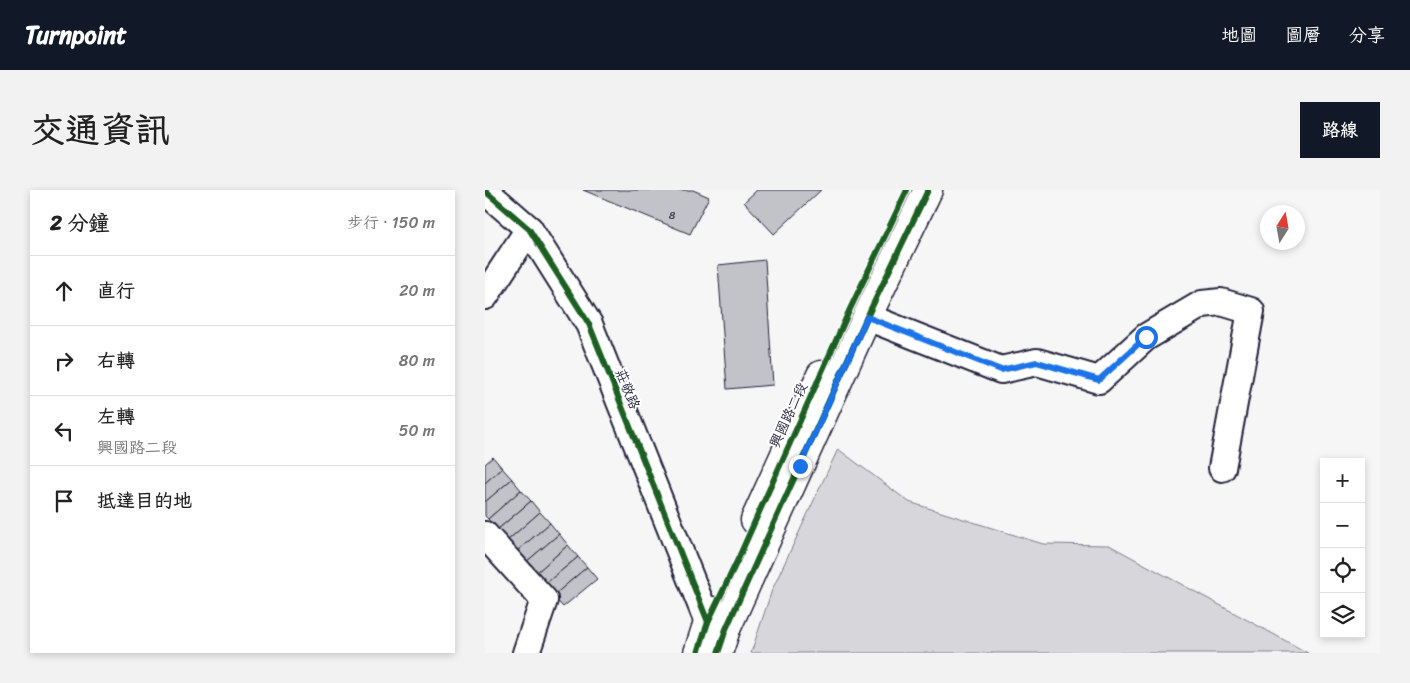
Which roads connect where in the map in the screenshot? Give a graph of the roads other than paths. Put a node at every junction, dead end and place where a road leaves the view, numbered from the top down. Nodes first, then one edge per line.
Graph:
1 (907, 190) edge
2 (928, 190) edge
3 (485, 191) edge
4 (529, 229) junction
5 (485, 296) edge
6 (867, 317) junction
7 (1223, 468) dead end
8 (485, 535) edge
9 (707, 622) junction
10 (526, 653) edge
11 (698, 653) edge
12 (718, 653) edge

1 - 9 main road, 興國路二段
2 - 6 main road
3 - 4 street, 莊敬路
4 - 5 street
4 - 9 street, 莊敬路
6 - 7 street
6 - 12 main road
8 - 10 street
9 - 11 main road, 興國路二段

